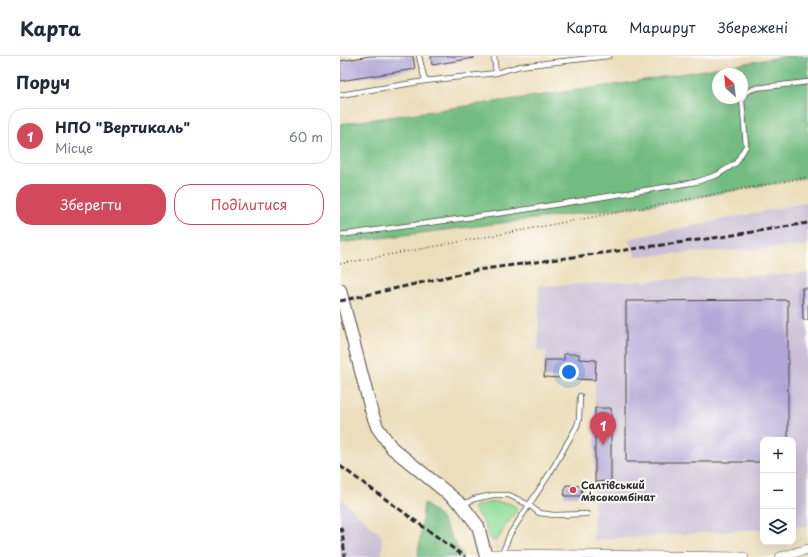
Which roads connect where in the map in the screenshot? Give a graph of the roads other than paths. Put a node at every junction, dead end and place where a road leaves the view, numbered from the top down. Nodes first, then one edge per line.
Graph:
1 (419, 56) edge
2 (494, 56) edge
3 (609, 56) edge
4 (496, 73) junction
5 (425, 81) junction
6 (808, 82) edge
7 (340, 95) edge
8 (340, 235) edge
9 (340, 290) edge
10 (580, 396) dead end
11 (462, 505) junction
12 (529, 505) junction
13 (587, 514) dead end
14 (808, 550) edge
15 (502, 554) junction
16 (486, 556) edge
17 (744, 557) edge
18 (780, 557) edge

1 - 5 lane
2 - 4 lane
3 - 4 lane
4 - 5 lane
5 - 7 lane
6 - 8 lane
9 - 11 main road
10 - 12 lane
11 - 12 lane
11 - 16 main road
12 - 13 lane
12 - 15 lane
14 - 18 street
15 - 16 street
15 - 17 street

